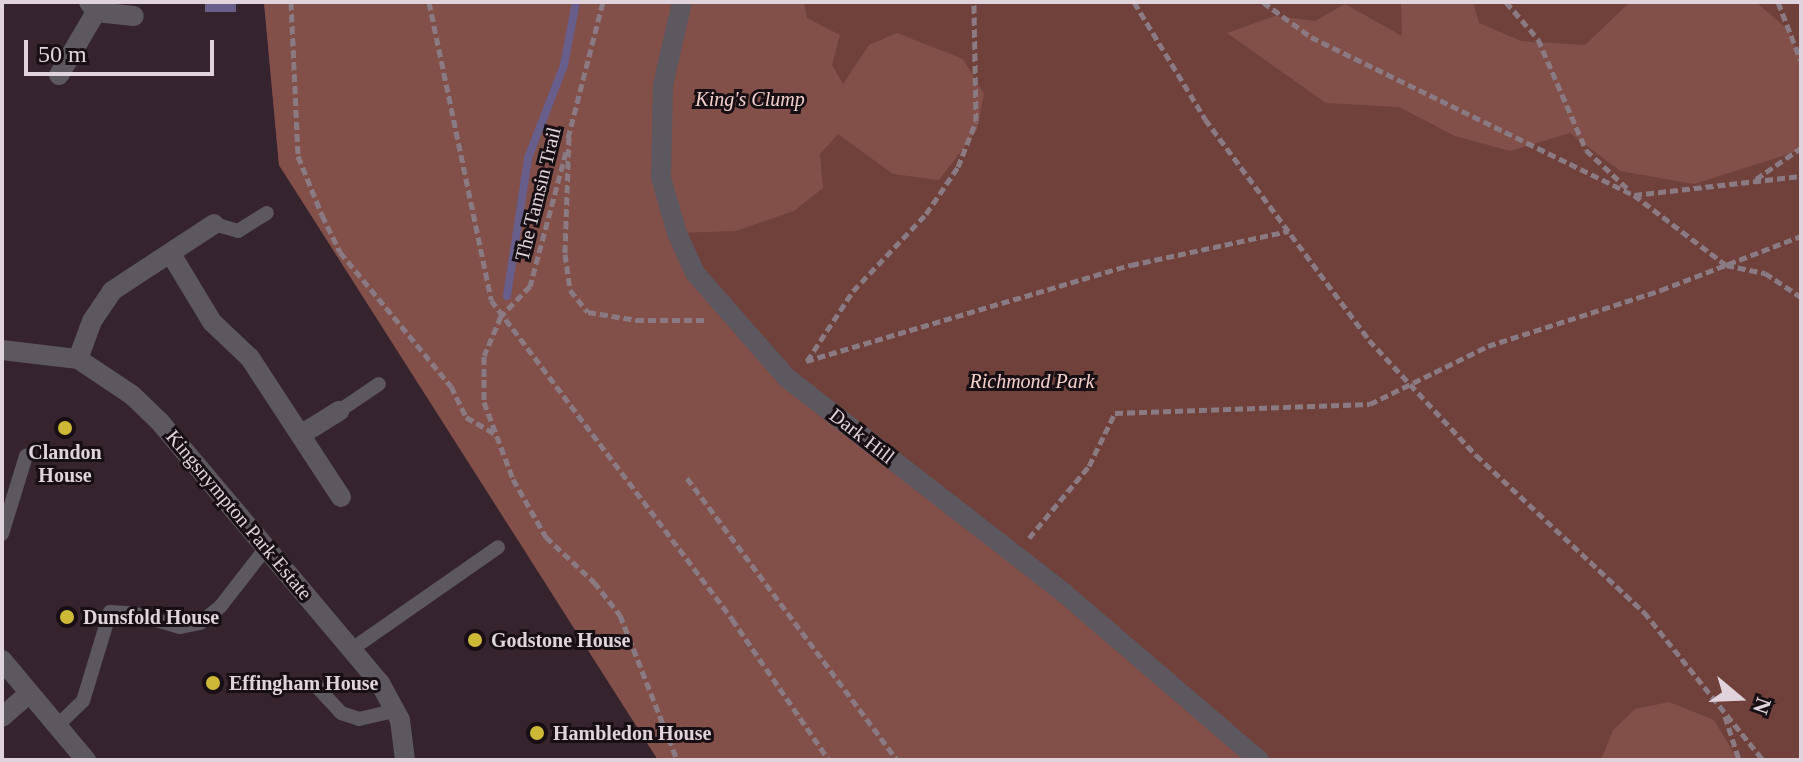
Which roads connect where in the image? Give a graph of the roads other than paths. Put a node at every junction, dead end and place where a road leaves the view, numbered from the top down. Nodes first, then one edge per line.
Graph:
1 (682, 2) edge
2 (92, 7) edge
3 (134, 16) dead end
4 (59, 75) dead end
5 (267, 213) dead end
6 (214, 224) joint
7 (171, 254) junction
8 (2, 350) edge
9 (78, 359) junction
10 (379, 384) dead end
11 (339, 411) joint
12 (302, 434) junction
13 (26, 456) dead end
14 (341, 497) dead end
15 (2, 534) edge
16 (498, 547) dead end
17 (266, 548) junction
18 (352, 649) junction
19 (2, 660) edge
20 (317, 687) dead end
21 (28, 694) junction
22 (395, 711) junction
23 (2, 717) edge
24 (57, 726) junction
25 (86, 760) edge
26 (405, 760) edge
27 (1259, 760) edge

1 - 27 street, Dark Hill
2 - 3 street
2 - 4 street
5 - 6 lane
6 - 7 street
7 - 9 street
7 - 12 street
8 - 9 street, Kingsnympton Park Estate
9 - 17 street, Kingsnympton Park Estate
10 - 11 lane
11 - 12 street
12 - 14 street
13 - 15 lane
16 - 18 lane
17 - 18 street, Kingsnympton Park Estate
17 - 24 lane
18 - 22 street, Kingsnympton Park Estate
19 - 21 street
20 - 22 lane
21 - 23 street
21 - 24 street
22 - 26 street, Kingsnympton Park Estate
24 - 25 street

